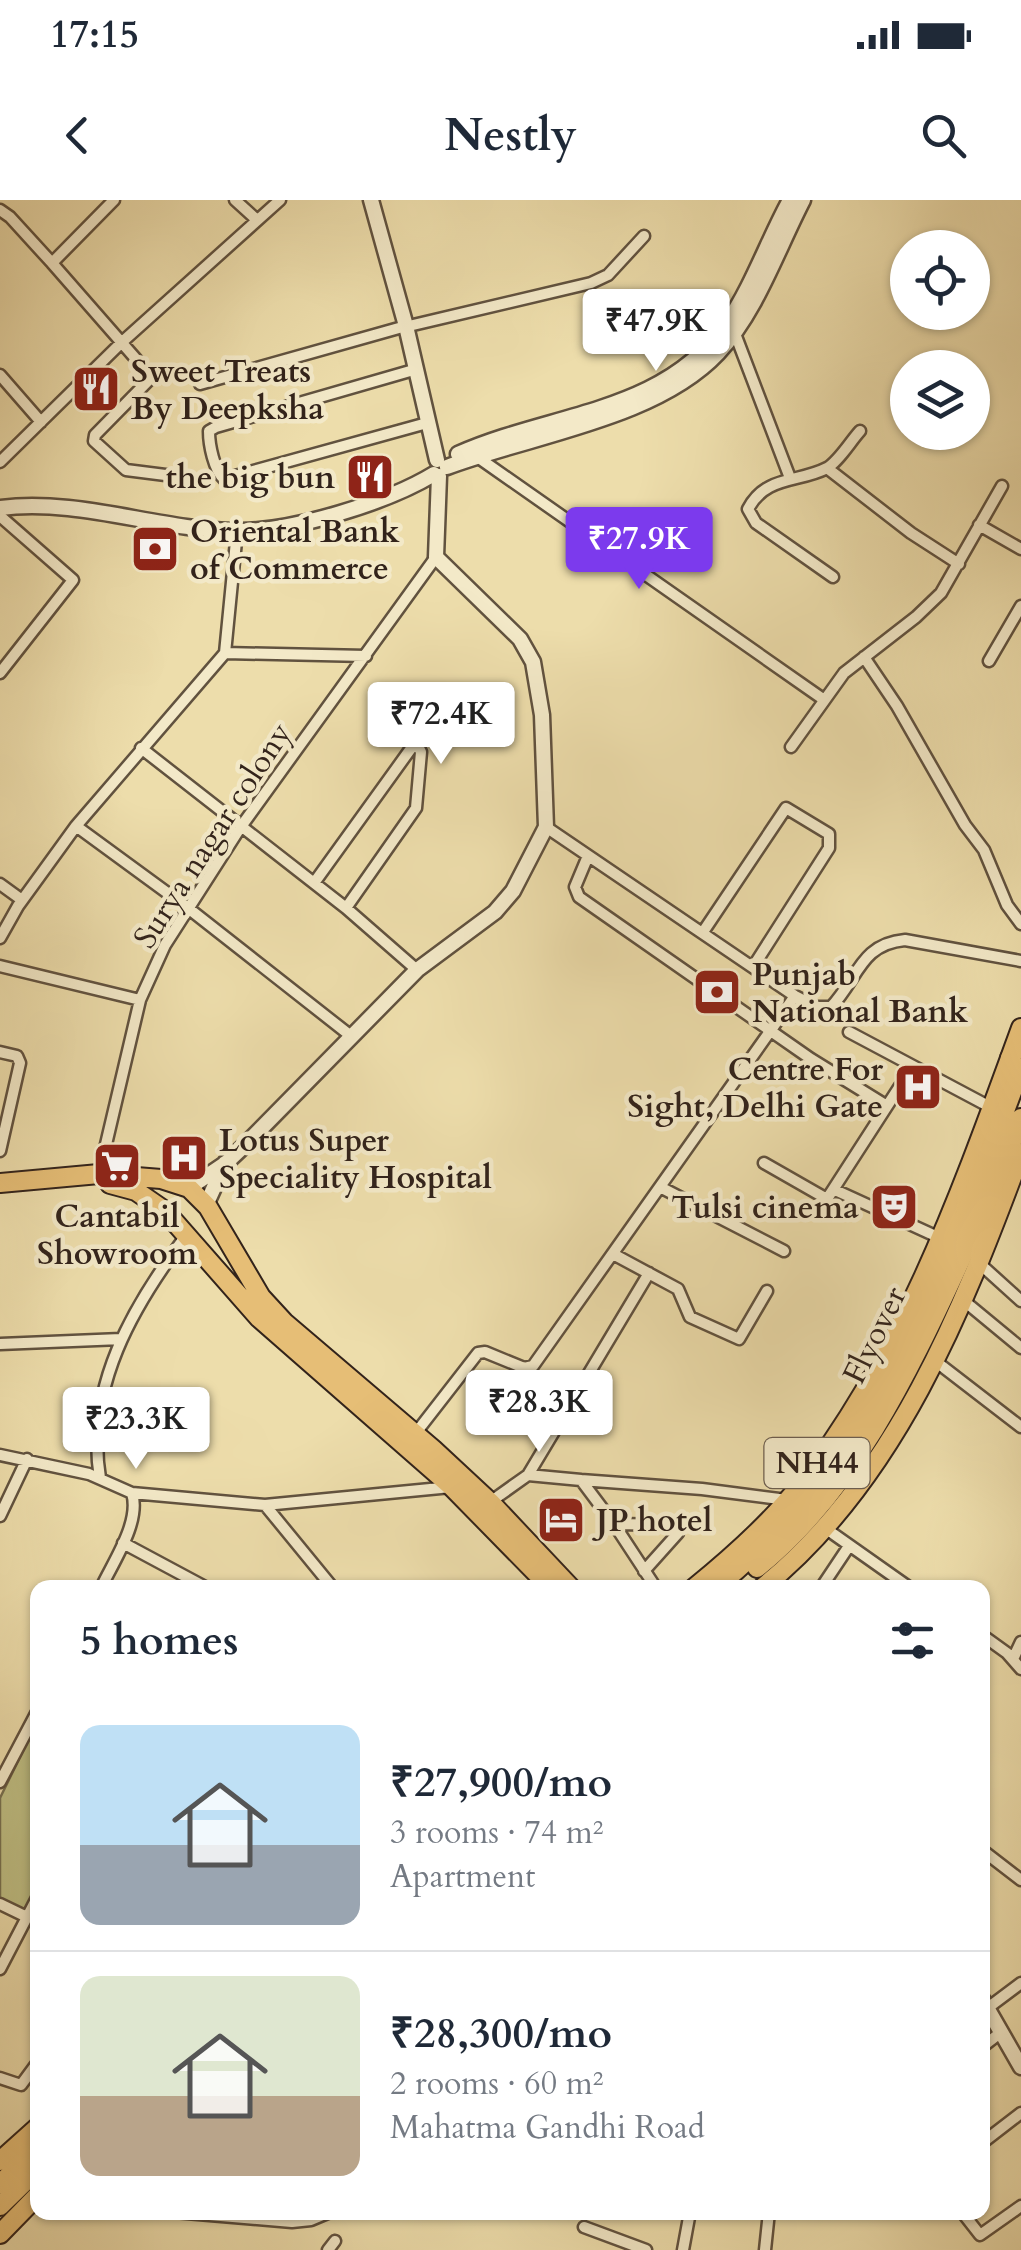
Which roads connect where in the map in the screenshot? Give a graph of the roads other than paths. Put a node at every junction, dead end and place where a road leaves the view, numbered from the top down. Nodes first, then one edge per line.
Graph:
1 (114, 200) edge
2 (235, 200) edge
3 (280, 200) edge
4 (372, 200) edge
5 (380, 200) edge
6 (790, 200) edge
7 (804, 200) edge
8 (0, 210) edge
9 (256, 220) junction
10 (644, 236) dead end
11 (52, 264) junction
12 (410, 325) junction
13 (731, 326) junction
14 (121, 343) junction
15 (417, 369) junction
16 (0, 376) edge
17 (200, 384) dead end
18 (41, 422) junction
19 (428, 423) junction
20 (860, 431) dead end
21 (476, 456) junction
22 (0, 462) edge
23 (439, 466) junction
24 (827, 468) junction
25 (189, 478) dead end
26 (790, 478) junction
27 (1002, 486) dead end
28 (0, 508) edge
29 (0, 516) edge
30 (979, 525) junction
31 (237, 532) junction
32 (1021, 549) edge
33 (436, 556) junction
34 (959, 564) junction
35 (833, 577) dead end
36 (1020, 611) edge
37 (225, 653) junction
38 (366, 656) junction
39 (864, 657) junction
40 (988, 661) dead end
41 (0, 673) edge
42 (823, 699) junction
43 (791, 747) dead end
44 (141, 748) junction
45 (76, 826) junction
46 (546, 827) junction
47 (240, 828) junction
48 (588, 856) junction
49 (314, 883) junction
50 (0, 884) edge
51 (22, 900) junction
52 (188, 908) junction
53 (346, 908) junction
54 (1021, 924) edge
55 (703, 932) junction
56 (0, 938) edge
57 (1021, 961) edge
58 (0, 966) edge
59 (754, 967) junction
60 (417, 970) junction
61 (794, 996) junction
62 (140, 1000) junction
63 (1021, 1028) edge
64 (770, 1030) junction
65 (849, 1032) dead end
66 (350, 1036) junction
67 (0, 1052) edge
68 (1017, 1056) edge
69 (900, 1086) dead end
70 (887, 1106) junction
71 (992, 1108) junction
72 (1021, 1118) edge
73 (0, 1151) edge
74 (1021, 1153) edge
75 (226, 1163) junction
76 (764, 1163) dead end
77 (99, 1174) junction
78 (0, 1183) edge
79 (184, 1185) junction
80 (660, 1187) junction
81 (835, 1190) junction
82 (0, 1194) edge
83 (206, 1205) junction
84 (164, 1211) junction
85 (185, 1237) junction
86 (940, 1238) junction
87 (225, 1240) junction
88 (784, 1251) dead end
89 (614, 1254) junction
90 (202, 1257) junction
91 (979, 1263) junction
92 (649, 1273) junction
93 (767, 1291) dead end
94 (963, 1300) junction
95 (1021, 1301) edge
96 (121, 1339) junction
97 (0, 1344) edge
98 (1021, 1348) edge
99 (934, 1360) junction
100 (1021, 1427) edge
101 (414, 1434) junction
102 (0, 1455) edge
103 (26, 1459) junction
104 (528, 1474) junction
105 (100, 1478) junction
106 (581, 1480) junction
107 (452, 1488) junction
108 (132, 1493) junction
109 (786, 1500) junction
110 (490, 1502) junction
111 (265, 1504) junction
112 (0, 1516) edge
113 (614, 1524) junction
114 (824, 1528) junction
115 (123, 1543) junction
116 (849, 1546) junction
117 (644, 1571) junction
118 (105, 1580) edge
119 (192, 1580) edge
120 (327, 1580) edge
121 (543, 1580) edge
122 (563, 1580) edge
123 (650, 1580) edge
124 (704, 1580) edge
125 (724, 1580) edge
126 (742, 1580) edge
127 (772, 1580) edge
128 (827, 1580) edge
129 (898, 1580) edge
130 (990, 1642) edge
131 (1021, 1642) edge
132 (1017, 1664) edge
133 (30, 1725) edge
134 (0, 1782) edge
135 (990, 1856) edge
136 (1020, 1879) edge
137 (0, 1904) edge
138 (30, 1911) edge
139 (27, 1917) junction
140 (0, 1970) edge
141 (1021, 1983) edge
142 (990, 2001) edge
143 (990, 2012) edge
144 (1000, 2033) junction
145 (990, 2041) edge
146 (1021, 2067) edge
147 (30, 2073) edge
148 (0, 2078) edge
149 (1021, 2113) edge
150 (30, 2134) edge
151 (990, 2137) edge
152 (30, 2155) edge
153 (0, 2162) edge
154 (30, 2177) edge
155 (0, 2184) edge
156 (30, 2203) edge
157 (0, 2206) edge
158 (1021, 2206) edge
159 (274, 2220) edge
160 (305, 2220) edge
161 (689, 2220) edge
162 (768, 2220) edge
163 (968, 2220) edge
164 (584, 2227) dead end
165 (0, 2234) edge
166 (646, 2250) edge
167 (683, 2250) edge
168 (766, 2250) edge

1 - 11 street
2 - 9 street
3 - 9 street
4 - 12 street
5 - 12 street
6 - 13 street
7 - 13 street
8 - 11 street
9 - 14 street
10 - 12 street
11 - 14 street
12 - 15 street
12 - 17 street
12 - 23 street
13 - 21 street
13 - 23 street
13 - 26 street
14 - 18 street
14 - 25 street
15 - 19 street
15 - 19 street
16 - 18 street
18 - 22 street
19 - 23 street
20 - 24 street
21 - 23 street
21 - 42 street
23 - 31 street
23 - 33 street
24 - 26 street
24 - 34 street
26 - 35 street
27 - 30 street
28 - 31 street
29 - 41 street
30 - 32 street
30 - 34 street
31 - 37 street
33 - 38 street, Surya nagar colony
33 - 46 street
34 - 39 street
36 - 40 street
37 - 38 street
37 - 44 street
38 - 47 street, Surya nagar colony
39 - 42 street
39 - 54 street
42 - 43 street
44 - 45 street
44 - 47 street
45 - 51 street
45 - 52 street
46 - 48 street
46 - 60 street
47 - 49 street
47 - 52 street, Surya nagar colony
48 - 55 street
48 - 64 street
49 - 53 street
49 - 53 street
50 - 51 street
51 - 56 street
52 - 62 street, Surya nagar colony
52 - 66 street
53 - 60 street
55 - 59 street
55 - 59 street
57 - 61 street
58 - 62 street
59 - 61 street
60 - 66 street
61 - 64 street
62 - 77 street, Surya nagar colony
63 - 68 main road
64 - 70 street
64 - 80 street
65 - 71 street
66 - 75 street
67 - 73 street
68 - 71 main road
68 - 125 main road, Flyover
69 - 70 street
70 - 81 street
71 - 86 main road
72 - 126 main road, Flyover
74 - 91 main road
75 - 79 street
75 - 83 street
76 - 81 street
77 - 78 main road
77 - 79 main road
79 - 83 main road
79 - 84 main road
80 - 88 street
80 - 89 street
81 - 86 street
82 - 84 main road
83 - 87 main road
84 - 85 main road
85 - 90 main road
85 - 96 street
86 - 109 main road, NH44
87 - 90 main road
87 - 101 main road
89 - 92 street
89 - 101 street
90 - 107 main road
91 - 94 main road
91 - 95 street
92 - 93 street
92 - 104 street
94 - 98 street
94 - 99 main road
96 - 97 street
96 - 105 street
99 - 100 street
99 - 114 main road, NH44
101 - 110 main road
102 - 103 street
103 - 105 street
103 - 112 street
104 - 106 street
104 - 110 street
105 - 108 street
106 - 109 street
106 - 113 street
107 - 111 street
107 - 121 main road
108 - 111 street
108 - 115 street
109 - 124 main road, NH44
110 - 122 main road
111 - 120 street
113 - 117 street
113 - 117 street
114 - 116 street
114 - 127 main road, NH44
115 - 118 street
115 - 119 street
116 - 128 street
116 - 129 street
117 - 123 street
130 - 132 street
131 - 132 street
133 - 134 street
135 - 136 street
137 - 139 street
138 - 139 street
139 - 140 street
141 - 142 street
143 - 144 street
144 - 145 street
144 - 146 street
147 - 148 street
149 - 151 street
150 - 153 main road
152 - 155 main road
154 - 157 main road
156 - 165 main road
158 - 163 street
159 - 160 street
161 - 167 street
162 - 168 street
164 - 166 street

